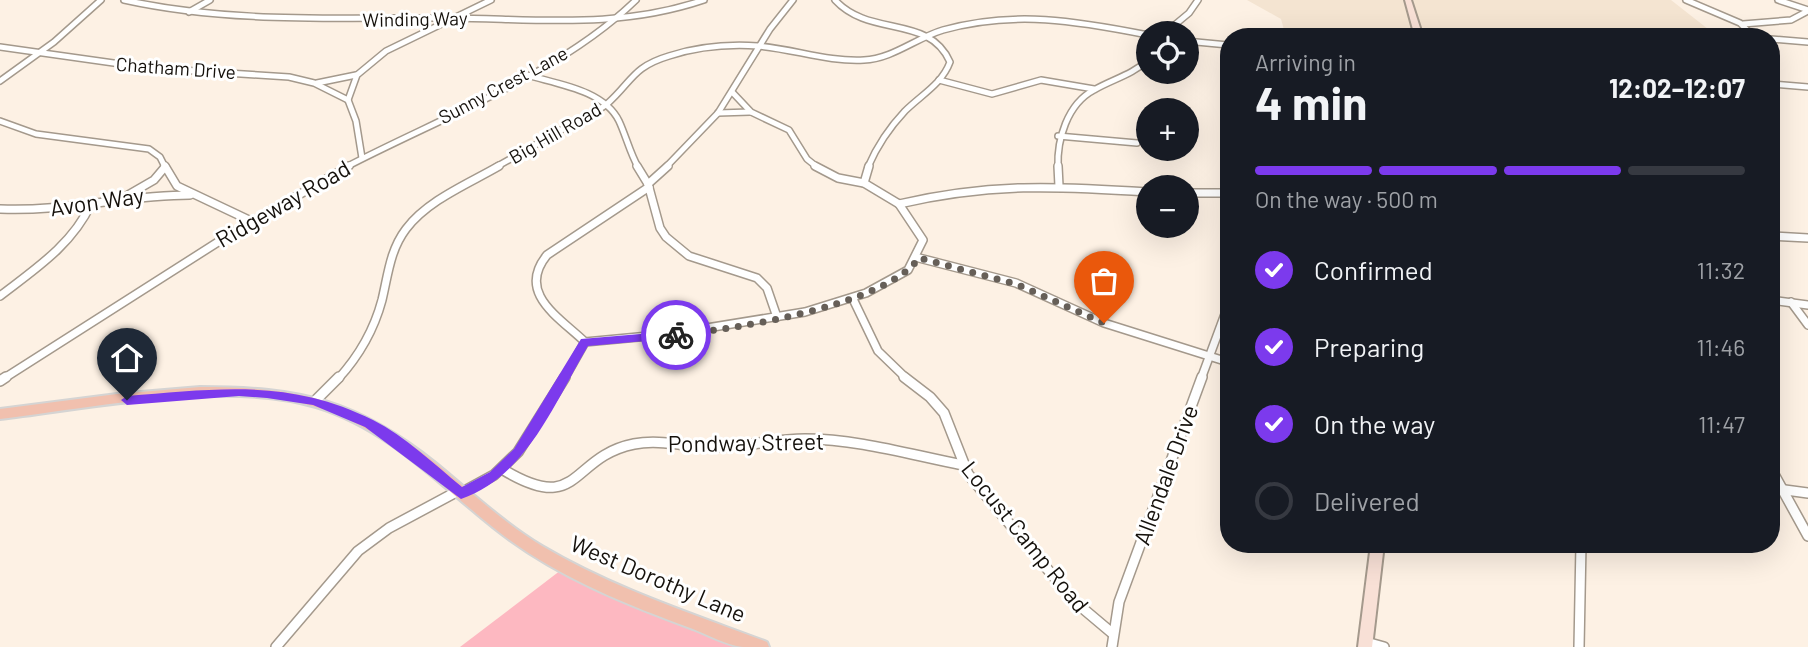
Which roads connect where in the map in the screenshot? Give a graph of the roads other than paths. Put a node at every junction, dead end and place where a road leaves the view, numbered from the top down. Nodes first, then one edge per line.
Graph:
1 (101, 0) edge
2 (124, 0) edge
3 (210, 0) edge
4 (491, 0) edge
5 (636, 0) edge
6 (704, 0) edge
7 (793, 0) edge
8 (835, 0) edge
9 (1198, 0) edge
10 (1409, 0) edge
11 (1686, 0) edge
12 (1778, 0) edge
13 (1808, 11) edge
14 (189, 13) junction
15 (452, 18) junction
16 (615, 21) junction
17 (1179, 21) edge
18 (1743, 24) junction
19 (1417, 28) edge
20 (1746, 28) edge
21 (1136, 33) edge
22 (924, 36) junction
23 (1780, 39) edge
24 (1808, 41) edge
25 (1199, 42) edge
26 (1220, 44) edge
27 (759, 46) junction
28 (0, 47) edge
29 (42, 52) junction
30 (1136, 70) edge
31 (357, 75) junction
32 (527, 75) junction
33 (939, 80) junction
34 (0, 81) edge
35 (314, 83) junction
36 (1780, 84) edge
37 (1808, 86) edge
38 (1094, 90) junction
39 (733, 93) junction
40 (348, 100) junction
41 (607, 104) junction
42 (751, 112) junction
43 (718, 113) junction
44 (0, 121) edge
45 (1058, 136) junction
46 (1136, 143) edge
47 (362, 158) junction
48 (166, 166) junction
49 (864, 183) junction
50 (648, 185) junction
51 (1059, 186) junction
52 (1136, 191) edge
53 (1199, 193) edge
54 (1220, 193) edge
55 (194, 195) junction
56 (120, 199) junction
57 (91, 204) junction
58 (899, 204) junction
59 (0, 209) edge
60 (251, 221) junction
61 (1780, 236) edge
62 (1808, 238) edge
63 (919, 258) junction
64 (0, 296) edge
65 (853, 299) junction
66 (1780, 301) edge
67 (1791, 302) junction
68 (1808, 305) edge
69 (777, 317) junction
70 (1808, 325) edge
71 (1220, 328) edge
72 (585, 342) junction
73 (1210, 356) junction
74 (1220, 359) edge
75 (0, 380) edge
76 (315, 401) junction
77 (0, 414) edge
78 (963, 465) junction
79 (502, 469) junction
80 (1780, 486) edge
81 (1782, 490) junction
82 (460, 492) junction
83 (1808, 493) edge
84 (1808, 536) edge
85 (1377, 553) edge
86 (1581, 553) edge
87 (1112, 633) junction
88 (1365, 644) edge
89 (276, 647) edge
90 (761, 647) edge
91 (1111, 647) edge
92 (1384, 647) edge
93 (1579, 647) edge

1 - 29 street
2 - 14 street, Winding Way
3 - 14 street
4 - 15 street
5 - 16 street, Sunny Crest Lane
6 - 16 street, Winding Way
7 - 27 street
8 - 22 street
9 - 17 street
10 - 19 street
11 - 18 street
12 - 13 street
13 - 18 street
14 - 15 street, Winding Way
15 - 16 street, Winding Way
15 - 31 street
16 - 32 street, Sunny Crest Lane
18 - 20 street
21 - 22 street, Big Hill Road
22 - 27 street, Big Hill Road
22 - 33 street
23 - 24 street
25 - 26 street
27 - 39 street
27 - 41 street, Big Hill Road
28 - 29 street, Chatham Drive
29 - 34 street
29 - 35 street, Chatham Drive
30 - 38 street
31 - 35 street
31 - 40 street
32 - 41 street
32 - 47 street, Sunny Crest Lane
33 - 38 street
33 - 49 street
35 - 40 street, Chatham Drive
36 - 37 street
38 - 45 street
39 - 42 street
39 - 43 street
40 - 47 street, Ridgeway Road
41 - 50 street
41 - 76 street, Big Hill Road
42 - 43 street
42 - 49 street
43 - 50 street
44 - 48 street
45 - 46 street
45 - 51 street
47 - 60 street, Ridgeway Road
48 - 55 street
48 - 56 street
49 - 58 street
50 - 69 street
50 - 72 street
51 - 52 street
51 - 58 street
53 - 54 street
55 - 56 street, Avon Way
55 - 60 street
56 - 57 street, Avon Way
57 - 59 street, Avon Way
57 - 64 street
58 - 63 street
60 - 75 street, Ridgeway Road
61 - 62 street
63 - 65 street
63 - 73 street
65 - 69 street
65 - 78 street, Locust Camp Road
66 - 67 street
67 - 68 street
67 - 70 street
69 - 72 street
71 - 73 street, Allendale Drive
72 - 79 street
73 - 74 street
73 - 87 street, Allendale Drive
76 - 77 main road, West Dorothy Lane
76 - 82 main road, West Dorothy Lane
78 - 79 street, Pondway Street
78 - 87 street, Locust Camp Road
79 - 82 street
80 - 81 street
81 - 83 street
81 - 84 street
82 - 89 street
82 - 90 main road, West Dorothy Lane
85 - 88 street
86 - 93 street
87 - 91 street, Allendale Drive
88 - 92 street

